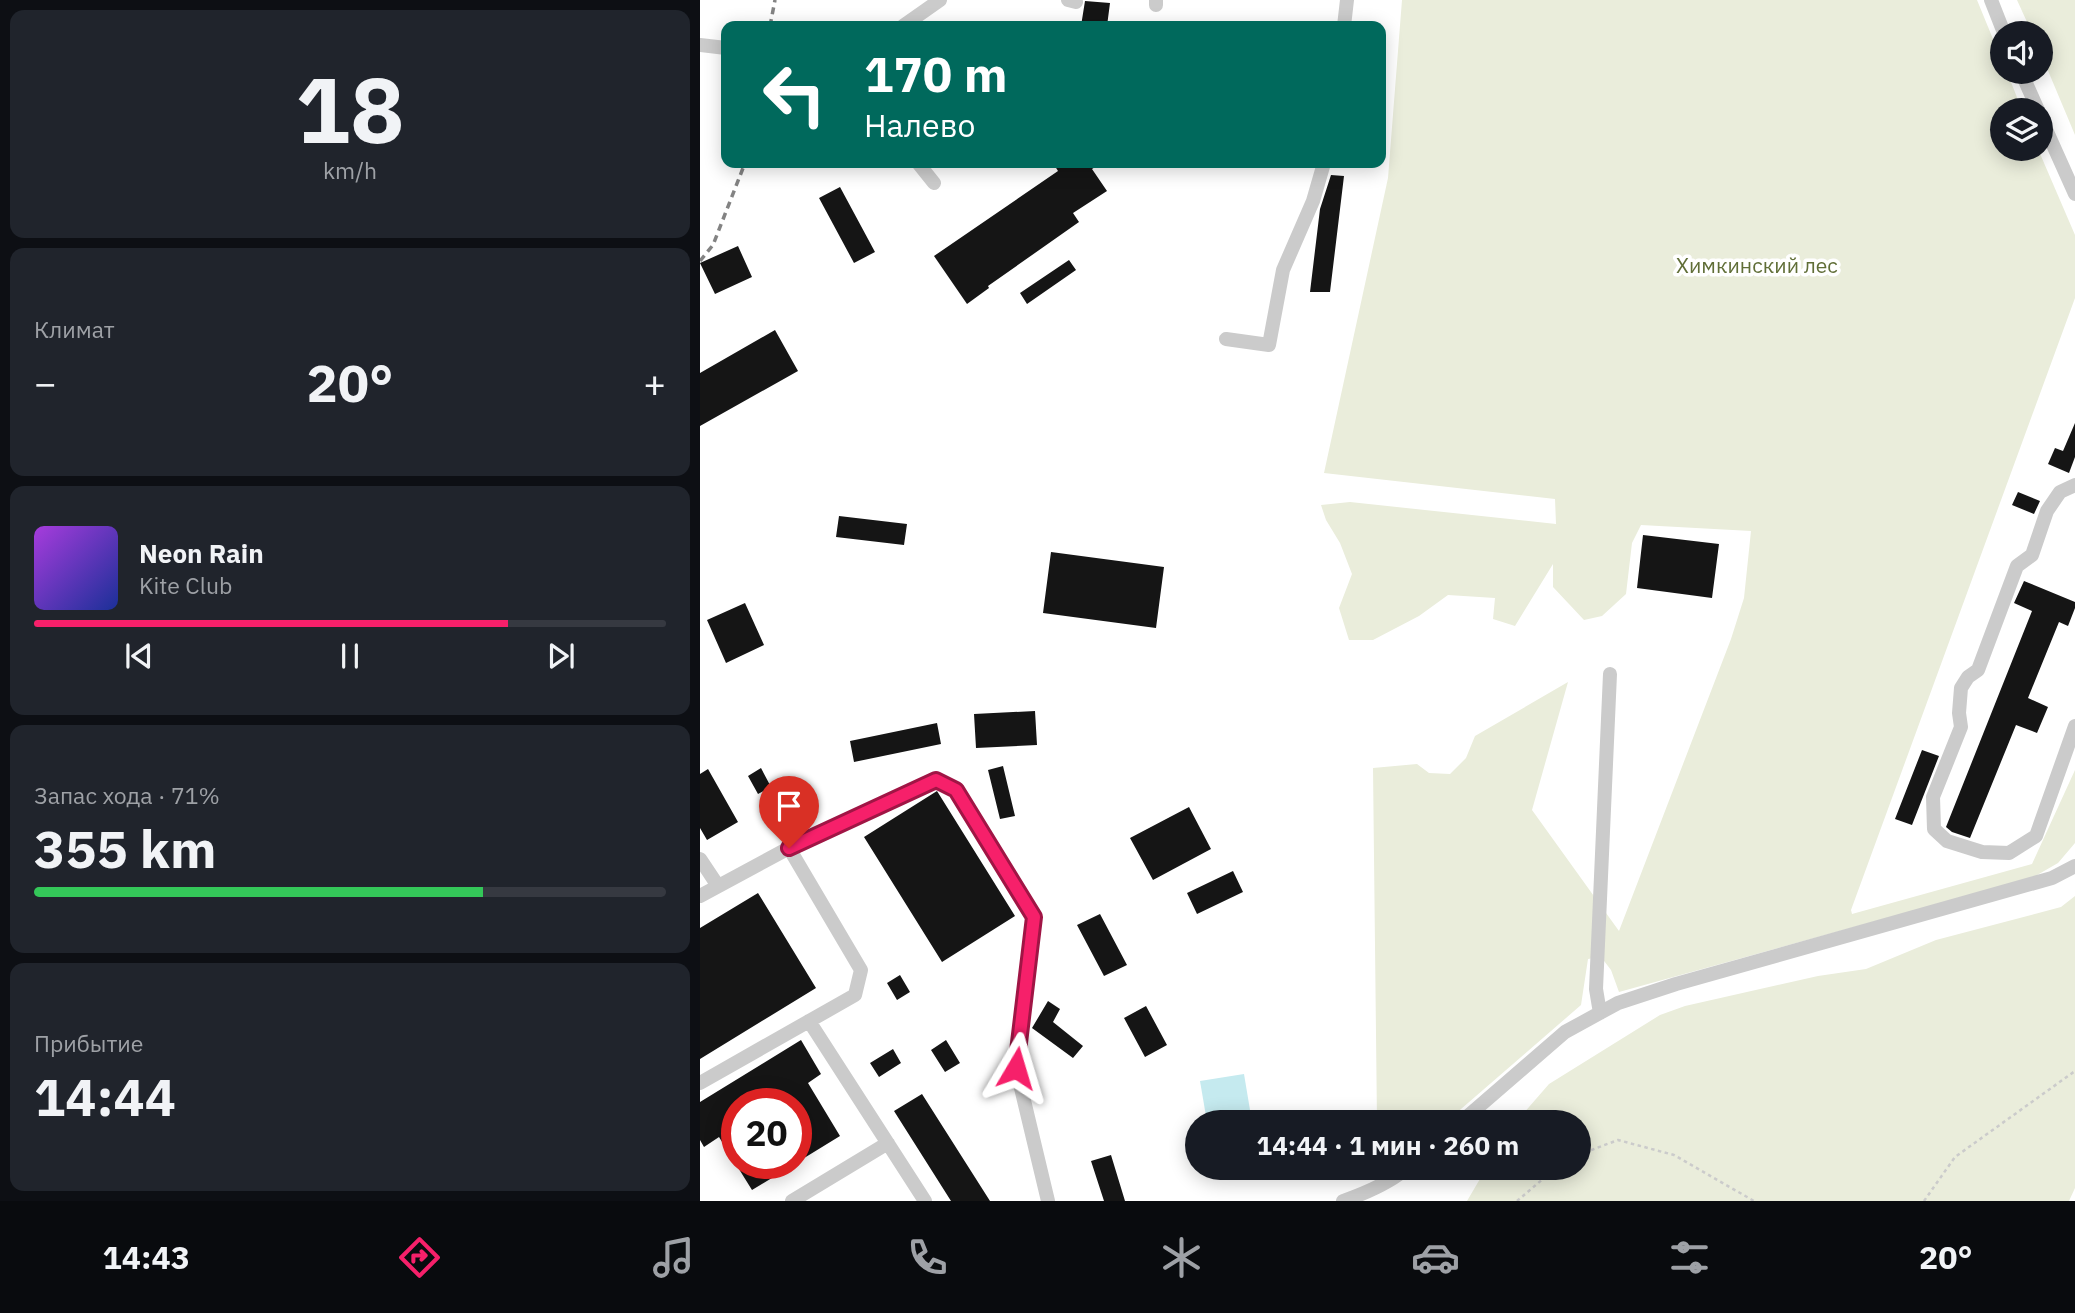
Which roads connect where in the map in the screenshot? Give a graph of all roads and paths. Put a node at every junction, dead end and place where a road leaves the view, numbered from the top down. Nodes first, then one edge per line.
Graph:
1 (940, 0) edge
2 (1348, 0) edge
3 (1991, 0) edge
4 (910, 21) edge
5 (1345, 21) edge
6 (1999, 21) edge
7 (700, 45) edge
8 (721, 47) edge
9 (2053, 145) edge
10 (922, 168) edge
11 (1323, 168) edge
12 (934, 183) dead end
13 (2075, 194) edge
14 (1226, 339) dead end
15 (2075, 485) edge
16 (1610, 674) dead end
17 (2075, 726) edge
18 (789, 848) junction
19 (700, 859) edge
20 (2075, 866) edge
21 (718, 886) junction
22 (700, 896) edge
23 (1600, 1013) junction
24 (809, 1021) junction
25 (2075, 1071) edge
26 (700, 1083) edge
27 (1475, 1110) edge
28 (888, 1143) junction
29 (1591, 1150) edge
30 (1389, 1180) edge
31 (1542, 1180) edge
32 (792, 1201) edge
33 (925, 1201) edge
34 (1048, 1201) edge
35 (1343, 1201) edge
36 (1517, 1201) edge
37 (1754, 1201) edge
38 (1924, 1201) edge

1 - 4 street
2 - 5 street
3 - 6 street
7 - 8 street
9 - 13 street
10 - 12 street
11 - 14 street
15 - 17 street
16 - 23 street
18 - 21 street
18 - 24 street
18 - 34 street
19 - 21 street
20 - 23 street
21 - 22 street
23 - 27 street
24 - 26 street
24 - 28 street
25 - 38 path
28 - 32 street
28 - 33 street
29 - 37 path
30 - 35 street
31 - 36 path

